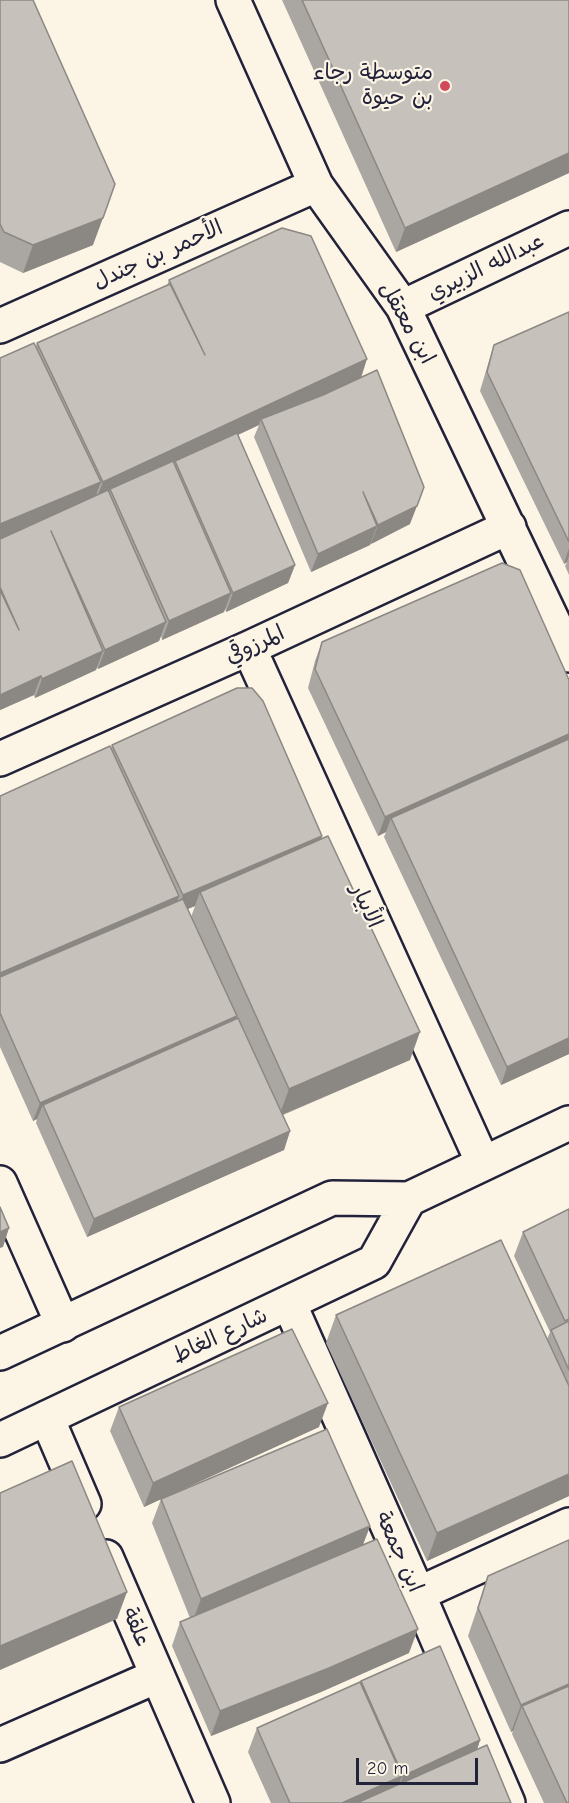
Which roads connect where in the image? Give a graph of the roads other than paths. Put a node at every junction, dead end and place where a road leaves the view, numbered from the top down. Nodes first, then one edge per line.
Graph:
1 (232, 0) edge
2 (316, 185) junction
3 (569, 228) edge
4 (403, 307) junction
5 (0, 326) edge
6 (509, 527) junction
7 (249, 648) junction
8 (569, 655) edge
9 (0, 759) edge
10 (569, 1123) edge
11 (483, 1163) junction
12 (0, 1183) edge
13 (410, 1199) junction
14 (289, 1303) junction
15 (63, 1325) junction
16 (0, 1353) edge
17 (47, 1418) junction
18 (0, 1440) edge
19 (569, 1525) edge
20 (418, 1594) junction
21 (157, 1676) junction
22 (0, 1745) edge
23 (213, 1803) edge
24 (508, 1803) edge

1 - 2 street, ابن معتقل
2 - 4 street, ابن معتقل
2 - 5 street, الأحمر بن جندل
3 - 4 street, عبدالله الزبيري
4 - 6 street, ابن معتقل
6 - 7 street, المرزوقي
6 - 8 street, ابن معتقل
7 - 9 street, المرزوقي
7 - 11 street, الأبيار
10 - 11 street
11 - 13 street
12 - 15 street
13 - 14 street, شارع الغاط
13 - 15 street
14 - 17 street, شارع الغاط
14 - 20 street, ابن جمعة
15 - 16 street
17 - 18 street, شارع الغاط
17 - 21 street, علقة
19 - 20 street
20 - 24 street, ابن جمعة
21 - 22 street
21 - 23 street, علقة

